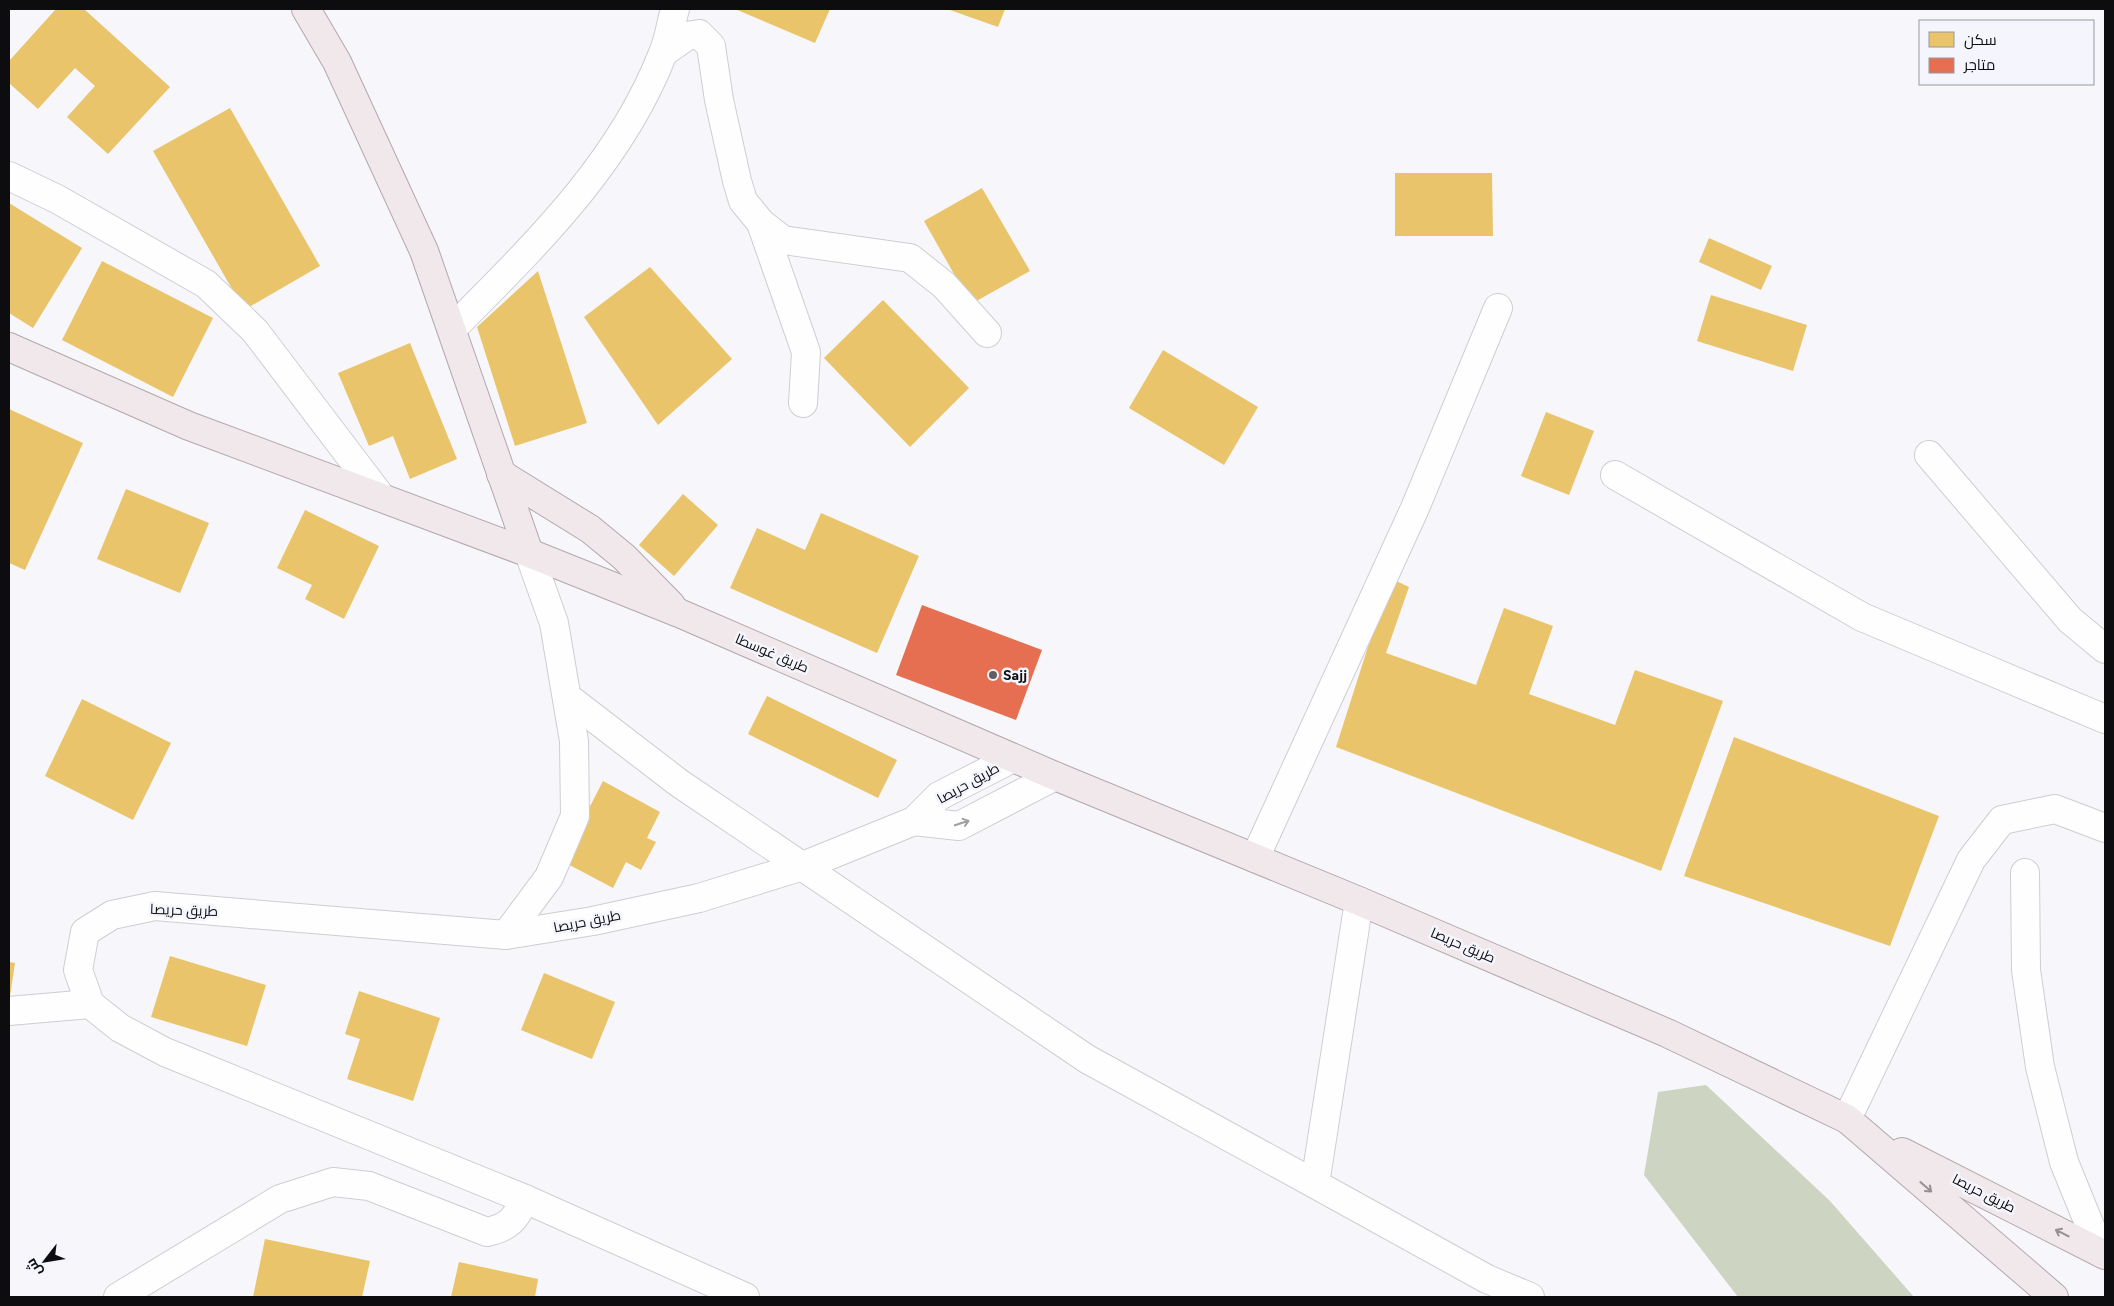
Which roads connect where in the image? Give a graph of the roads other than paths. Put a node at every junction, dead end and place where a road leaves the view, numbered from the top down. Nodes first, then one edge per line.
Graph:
1 (306, 9) edge
2 (675, 9) edge
3 (664, 52) junction
4 (9, 176) edge
5 (761, 224) junction
6 (1498, 308) dead end
7 (452, 329) junction
8 (987, 333) dead end
9 (9, 347) edge
10 (803, 402) dead end
11 (1929, 455) dead end
12 (501, 474) junction
13 (1615, 475) dead end
14 (381, 497) junction
15 (528, 553) junction
16 (679, 613) junction
17 (2105, 649) edge
18 (566, 697) junction
19 (2105, 719) edge
20 (1013, 758) junction
21 (1055, 776) junction
22 (914, 821) junction
23 (2105, 828) edge
24 (1255, 858) junction
25 (803, 866) junction
26 (2025, 872) dead end
27 (1359, 900) junction
28 (506, 935) junction
29 (90, 1004) junction
30 (9, 1011) edge
31 (1855, 1126) junction
32 (1315, 1184) junction
33 (525, 1199) junction
34 (2103, 1254) edge
35 (118, 1297) edge
36 (745, 1297) edge
37 (1530, 1297) edge
38 (2054, 1297) edge

1 - 7 main road
2 - 3 street
3 - 5 street
3 - 7 street
4 - 14 street
5 - 8 street
5 - 10 street
6 - 24 street
7 - 12 main road
9 - 14 main road, طريق غوسطا
11 - 17 street
12 - 15 main road
12 - 16 main road
13 - 19 street
14 - 15 main road, طريق غوسطا
15 - 16 main road, طريق غوسطا
15 - 18 street
16 - 20 main road, طريق غوسطا
18 - 25 street
18 - 28 street
20 - 21 main road, طريق حريصا
20 - 22 street, طريق حريصا
22 -> 21 street, طريق حريصا
21 - 24 main road, طريق حريصا
22 - 25 street, طريق حريصا
23 - 31 street
24 - 27 main road, طريق حريصا
25 - 28 street, طريق حريصا
25 - 32 street
26 - 34 street
27 - 31 main road, طريق حريصا
27 - 32 street
28 - 29 street, طريق حريصا
29 - 30 street
29 - 33 street
34 -> 31 main road, طريق حريصا
31 -> 38 main road, طريق حريصا
32 - 37 street
33 - 35 street
33 - 36 street

